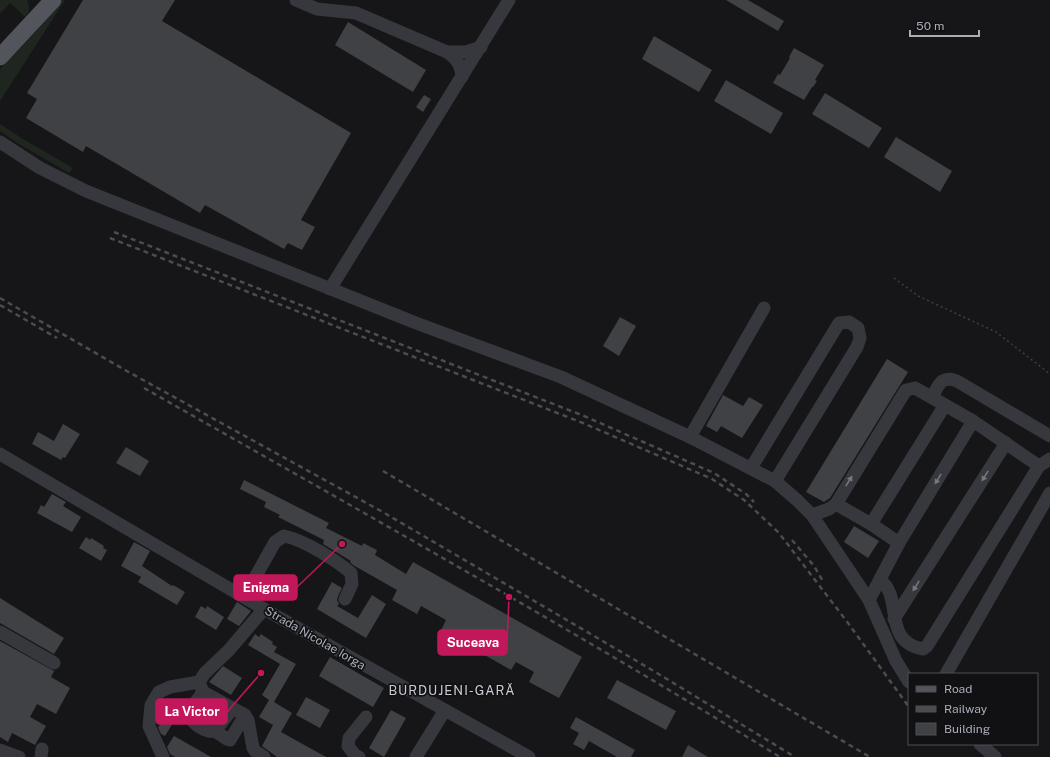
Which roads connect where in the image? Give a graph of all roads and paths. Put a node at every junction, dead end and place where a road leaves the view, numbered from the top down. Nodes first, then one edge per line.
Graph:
1 (33, 0) edge
2 (53, 0) edge
3 (296, 0) edge
4 (509, 0) edge
5 (34, 22) junction
6 (481, 46) junction
7 (447, 52) junction
8 (0, 57) edge
9 (462, 77) junction
10 (0, 142) edge
11 (894, 278) dead end
12 (330, 289) junction
13 (764, 308) dead end
14 (1050, 374) edge
15 (932, 397) junction
16 (945, 406) junction
17 (973, 422) junction
18 (1050, 436) edge
19 (690, 437) junction
20 (1006, 442) junction
21 (0, 454) edge
22 (1050, 459) edge
23 (1039, 466) junction
24 (751, 468) junction
25 (775, 481) junction
26 (1050, 493) edge
27 (836, 504) junction
28 (812, 515) junction
29 (871, 524) junction
30 (899, 543) junction
31 (880, 580) junction
32 (244, 597) junction
33 (345, 598) dead end
34 (869, 600) junction
35 (264, 609) junction
36 (894, 619) junction
37 (0, 632) edge
38 (54, 662) dead end
39 (947, 673) edge
40 (908, 680) edge
41 (201, 687) junction
42 (233, 708) junction
43 (444, 710) junction
44 (245, 715) junction
45 (366, 717) dead end
46 (215, 731) junction
47 (981, 745) edge
48 (0, 750) edge
49 (526, 756) edge
50 (19, 757) edge
51 (163, 757) edge
52 (264, 757) edge
53 (359, 757) edge
54 (416, 757) edge
55 (994, 757) edge

1 - 5 main road
2 - 5 main road
3 - 7 street
4 - 6 street
5 - 8 main road
6 - 7 street
6 - 9 street
7 - 9 street
9 - 12 street
10 - 12 street
11 - 14 path
12 - 19 street
13 - 19 street
15 - 16 street
15 - 18 street
27 -> 15 street
16 - 17 street
16 - 29 street
17 - 20 street
17 -> 30 street
19 - 24 street
20 - 23 street
20 -> 36 street
21 - 32 street, Strada Nicolae Iorga
22 - 23 street
23 - 36 street
24 - 25 street
24 - 25 street
25 - 28 street
26 - 39 street
27 - 28 street
27 - 29 street
28 - 34 street
29 - 30 street
30 - 31 street
31 - 34 street
31 - 36 street
32 - 33 street
32 - 35 street, Strada Nicolae Iorga
34 - 40 street
35 - 41 street
35 - 43 street, Strada Nicolae Iorga
37 - 38 street
41 - 42 street
41 - 46 street
41 - 51 street
42 - 44 street
42 - 46 street
43 - 49 street, Strada Nicolae Iorga
43 - 54 street
44 - 46 street
44 - 52 street
45 - 53 street
47 - 55 street
48 - 50 street

